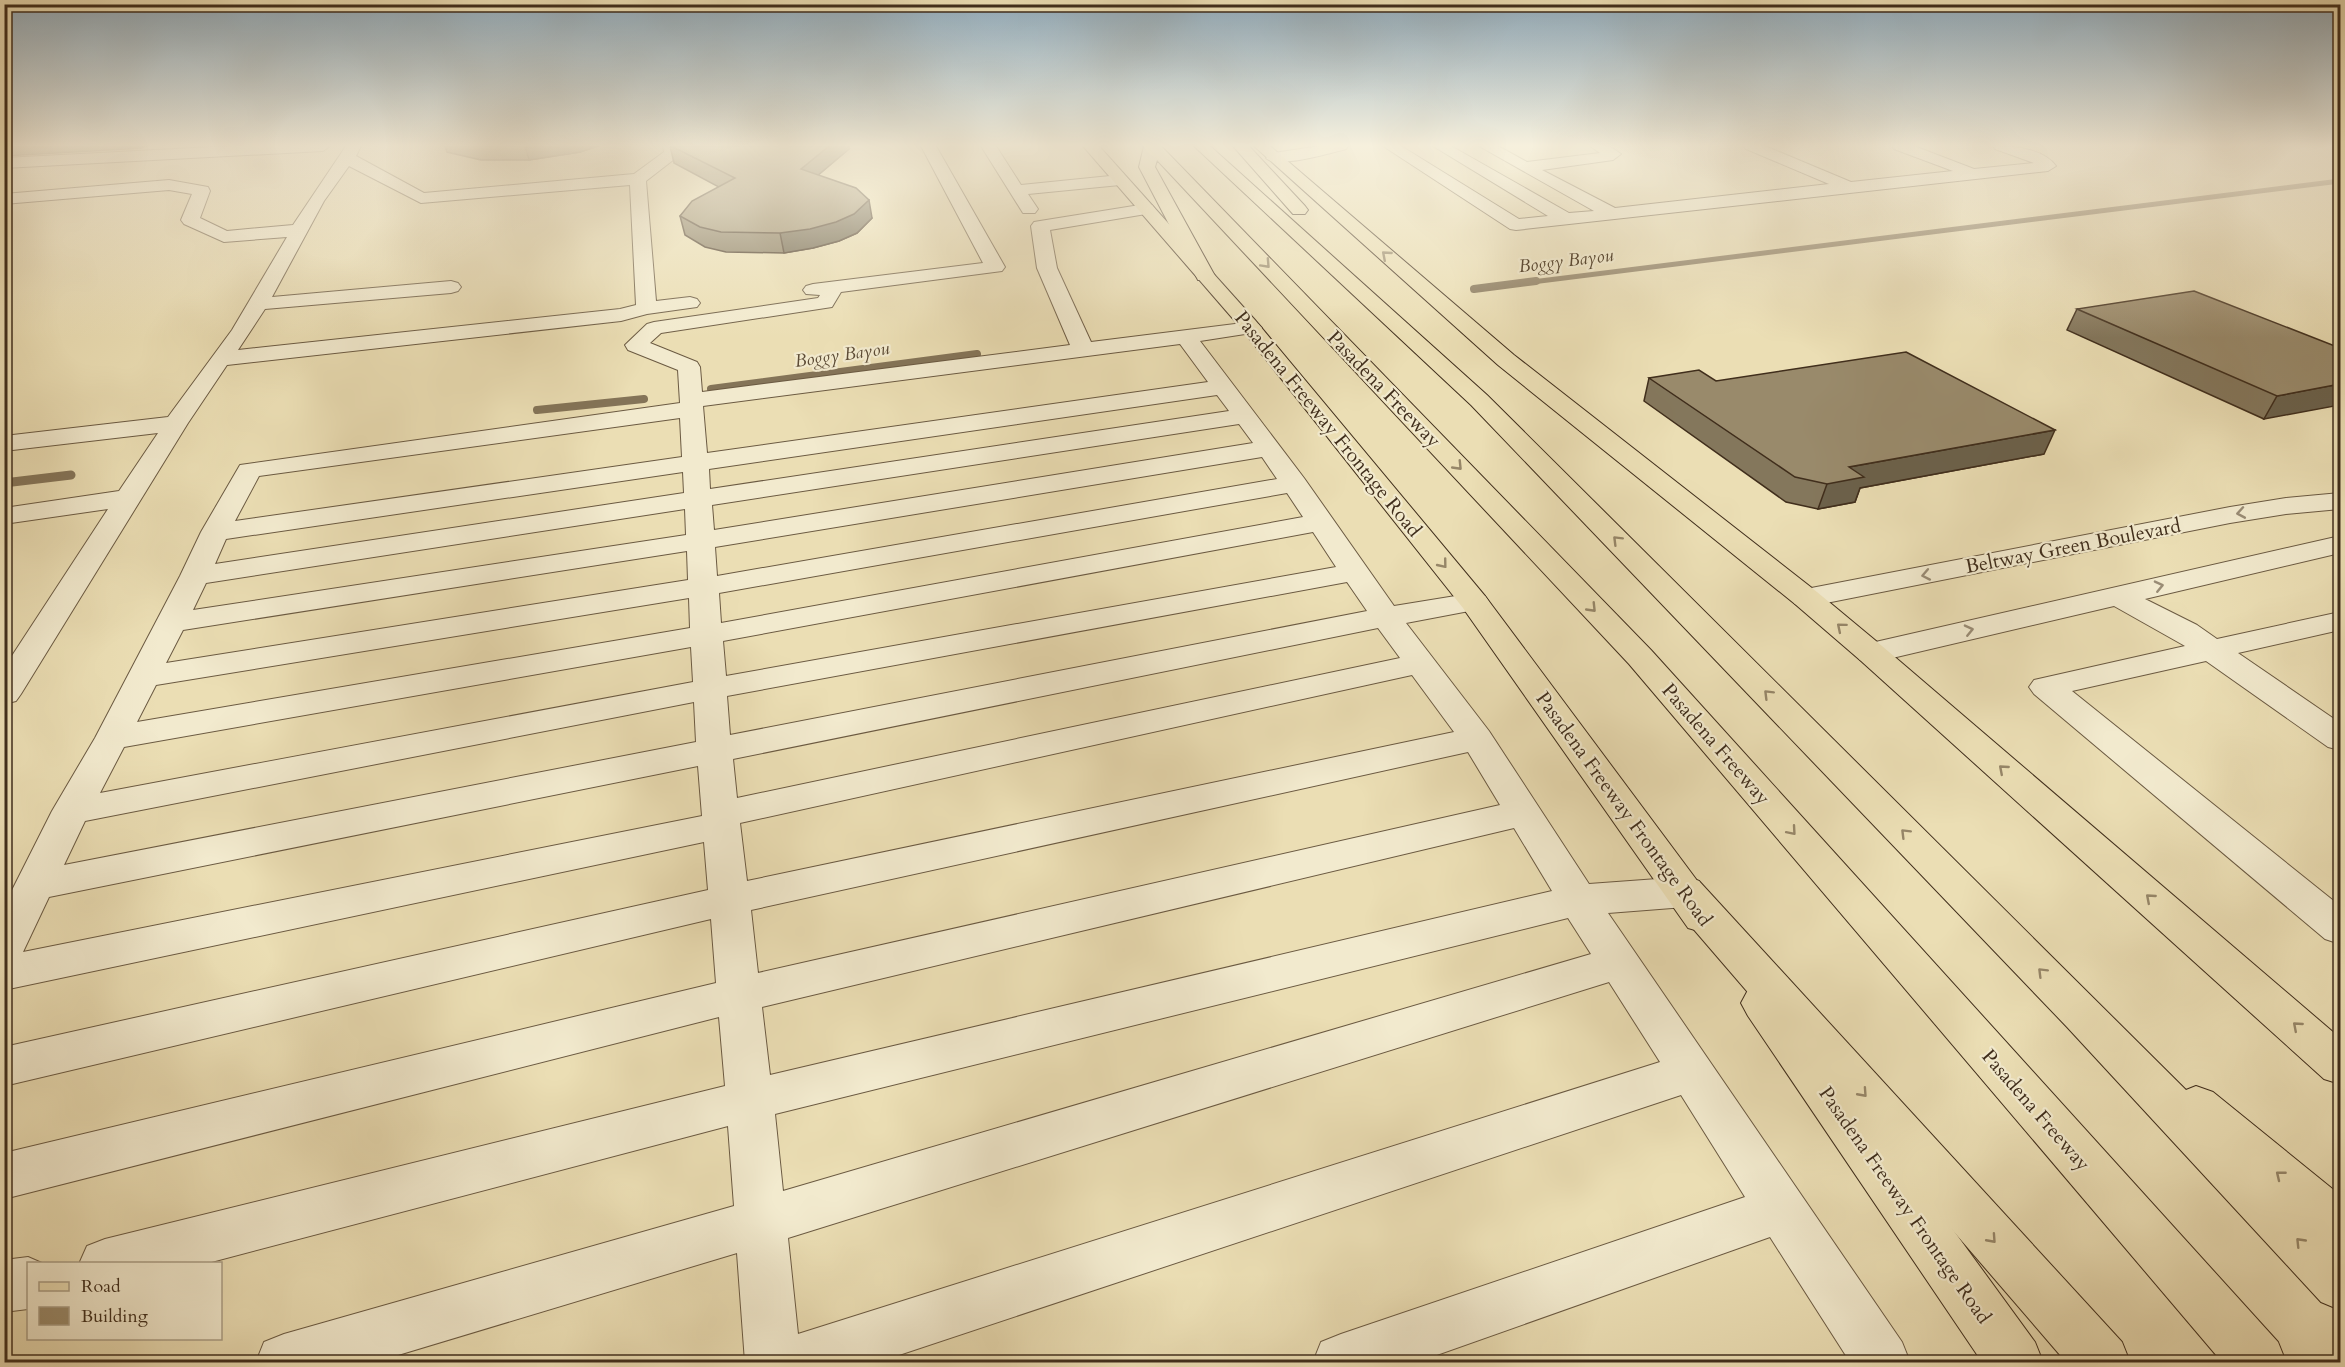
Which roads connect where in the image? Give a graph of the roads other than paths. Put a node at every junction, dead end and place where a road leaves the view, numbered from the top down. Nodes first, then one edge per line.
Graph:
1 (194, 210) edge
2 (311, 210) edge
3 (640, 210) edge
4 (963, 210) edge
5 (1030, 210) edge
6 (1141, 210) edge
7 (1147, 210) edge
8 (1170, 210) edge
9 (1213, 210) edge
10 (1270, 210) edge
11 (1299, 210) edge
12 (1334, 210) edge
13 (1491, 210) edge
14 (1550, 210) edge
15 (1605, 210) edge
16 (1651, 210) edge
17 (1613, 214) junction
18 (1566, 219) junction
19 (1040, 226) junction
20 (301, 230) junction
21 (1303, 240) junction
22 (1205, 276) junction
23 (451, 287) dead end
24 (834, 288) junction
25 (258, 304) junction
26 (646, 308) junction
27 (1083, 349) junction
28 (220, 358) junction
29 (1229, 359) junction
30 (690, 411) junction
31 (176, 423) junction
32 (4, 444) edge
33 (1269, 447) junction
34 (694, 464) junction
35 (1295, 484) junction
36 (129, 498) junction
37 (697, 501) junction
38 (2340, 501) edge
39 (2286, 506) junction
40 (4, 516) edge
41 (1321, 522) junction
42 (214, 532) junction
43 (2340, 538) edge
44 (700, 541) junction
45 (2340, 545) edge
46 (1355, 572) junction
47 (195, 576) junction
48 (703, 587) junction
49 (2116, 596) junction
50 (1806, 598) junction
51 (1474, 602) junction
52 (1386, 617) junction
53 (2340, 621) edge
54 (170, 624) junction
55 (706, 635) junction
56 (2212, 650) junction
57 (1871, 653) junction
58 (1421, 663) junction
59 (143, 677) junction
60 (710, 689) junction
61 (4, 694) edge
62 (112, 738) junction
63 (1477, 739) junction
64 (2340, 739) edge
65 (714, 750) junction
66 (71, 811) junction
67 (1524, 813) junction
68 (722, 820) junction
69 (36, 885) junction
70 (1685, 892) junction
71 (729, 900) junction
72 (1578, 900) junction
73 (2340, 928) edge
74 (4, 948) edge
75 (1619, 962) junction
76 (4, 973) edge
77 (739, 995) junction
78 (2083, 1014) junction
79 (2340, 1065) edge
80 (4, 1067) edge
81 (1690, 1071) junction
82 (750, 1100) junction
83 (4, 1176) edge
84 (1781, 1209) junction
85 (760, 1222) junction
86 (2340, 1226) edge
87 (109, 1262) edge
88 (27, 1283) edge
89 (2340, 1284) edge
90 (4, 1286) edge
91 (284, 1362) edge
92 (773, 1362) edge
93 (796, 1362) edge
94 (1341, 1362) edge
95 (1882, 1362) edge
96 (2015, 1362) edge
97 (2102, 1362) edge
98 (2258, 1362) edge

1 - 20 street
2 - 20 street
3 - 26 street
4 - 24 street
5 - 19 street
6 - 19 street
7 - 22 main road
8 - 22 main road
9 -> 98 main road, Pasadena Freeway
10 - 21 main road
11 - 21 main road
50 -> 12 main road
13 - 18 street
14 - 18 street
15 - 17 street
16 - 17 street
17 - 18 street
19 - 27 street
20 - 25 street
78 -> 21 main road
22 - 29 main road, Pasadena Freeway Frontage Road
23 - 25 street
24 - 26 street
24 - 30 street
25 - 28 street
26 - 28 street
27 - 29 street
27 - 30 street
28 - 31 street
29 - 33 street
29 - 34 street
29 - 37 street
29 -> 51 main road, Pasadena Freeway Frontage Road
30 - 34 street
30 - 42 street
31 - 32 street
31 - 36 street
33 - 35 street
33 - 44 street
34 - 37 street
34 - 42 street
35 - 41 street
35 - 48 street
36 - 40 street
36 - 61 street
37 - 44 street
37 - 47 street
38 - 39 street, Beltway Green Boulevard
39 - 43 street
39 -> 50 street, Beltway Green Boulevard
41 - 46 street
41 - 55 street
42 - 47 street
44 - 48 street
44 - 54 street
49 -> 45 street
46 - 52 street
46 - 60 street
47 - 54 street
48 - 55 street
48 - 59 street
49 - 56 street
57 -> 49 street
57 -> 50 main road
51 - 52 street
51 - 70 main road, Pasadena Freeway Frontage Road
52 - 58 street
52 - 65 street
53 - 56 street
54 - 59 street
55 - 60 street
55 - 62 street
56 - 64 street
56 - 73 street
79 -> 57 main road
58 - 63 street
58 - 68 street
59 - 62 street
60 - 65 street
60 - 66 street
62 - 66 street
63 - 67 street
63 - 71 street
65 - 68 street
65 - 69 street
66 - 69 street
67 - 72 street
67 - 77 street
68 - 71 street
68 - 76 street
69 - 74 street
70 - 72 street
70 - 96 main road, Pasadena Freeway Frontage Road
70 -> 97 main road
71 - 77 street
71 - 80 street
72 - 75 street
72 - 82 street
75 - 81 street
75 - 85 street
77 - 82 street
77 - 83 street
86 -> 78 main road
89 -> 78 main road
81 - 84 street
81 - 93 street
82 - 85 street
82 - 87 street
84 - 94 street
84 - 95 street
85 - 91 street
85 - 92 street
88 - 90 street

